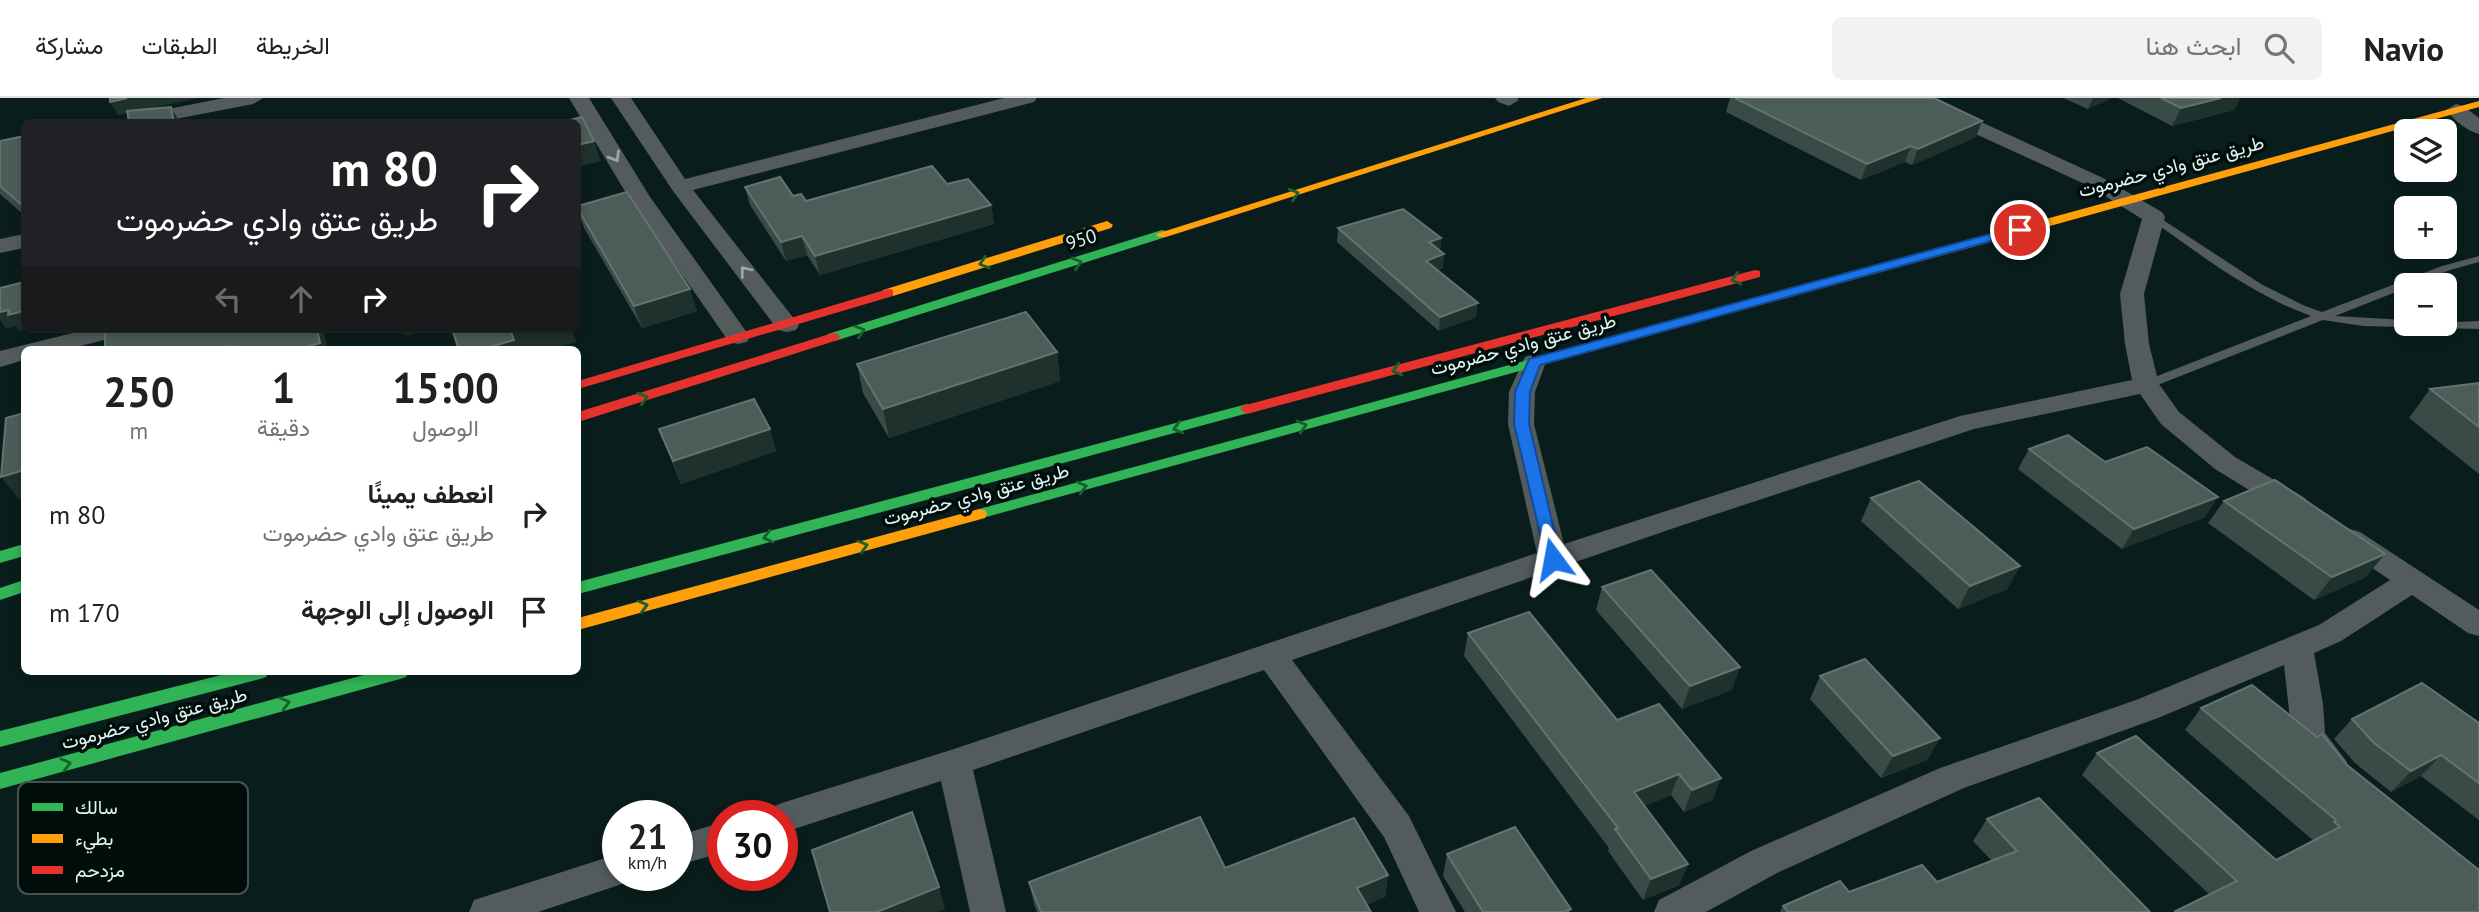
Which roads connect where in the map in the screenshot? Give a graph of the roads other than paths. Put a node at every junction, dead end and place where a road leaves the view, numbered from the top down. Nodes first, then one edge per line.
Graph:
1 (253, 98) edge
2 (579, 98) edge
3 (621, 98) edge
4 (1027, 98) edge
5 (1597, 98) edge
6 (1913, 98) edge
7 (2479, 104) edge
8 (226, 108) edge
9 (2456, 110) junction
10 (153, 119) edge
11 (2479, 128) edge
12 (2123, 175) dead end
13 (2096, 182) junction
14 (680, 187) junction
15 (2072, 188) dead end
16 (640, 198) junction
17 (2127, 200) junction
18 (615, 206) edge
19 (2154, 217) junction
20 (1128, 219) dead end
21 (21, 242) edge
22 (0, 246) edge
23 (2479, 259) edge
24 (1773, 269) dead end
25 (2320, 316) junction
26 (2394, 324) edge
27 (787, 325) junction
28 (2457, 325) edge
29 (2479, 325) edge
30 (102, 333) edge
31 (738, 337) junction
32 (52, 346) edge
33 (21, 354) edge
34 (0, 359) edge
35 (1534, 362) junction
36 (581, 384) edge
37 (2146, 385) junction
38 (581, 417) edge
39 (21, 551) edge
40 (0, 557) edge
41 (1553, 559) junction
42 (2412, 581) junction
43 (21, 587) edge
44 (581, 587) edge
45 (0, 594) edge
46 (581, 623) edge
47 (2479, 625) edge
48 (2297, 647) junction
49 (1270, 654) junction
50 (248, 675) edge
51 (389, 675) edge
52 (0, 739) edge
53 (954, 763) junction
54 (0, 781) edge
55 (2352, 784) edge
56 (798, 813) edge
57 (602, 875) edge
58 (487, 912) edge
59 (988, 912) edge
60 (1438, 912) edge
61 (1672, 912) edge

1 - 8 street
2 -> 16 street
3 - 14 street
4 - 14 street
38 -> 5 main road, 950 / 950
6 - 13 street
7 - 9 main road, طريق عتق وادي حضرموت
8 - 10 street
9 - 11 street
9 - 17 main road, طريق عتق وادي حضرموت
12 - 13 main road, طريق عتق وادي حضرموت
13 - 15 main road, طريق عتق وادي حضرموت
13 - 17 street
27 -> 14 street
16 - 18 street
16 - 31 street
17 - 19 street
17 - 35 main road, طريق عتق وادي حضرموت
19 - 25 lane
19 - 37 street
20 -> 27 main road, 950
21 - 22 street
23 - 25 lane
24 -> 44 main road, طريق عتق وادي حضرموت
25 - 26 lane
25 - 37 lane
27 - 31 main road, 950
28 - 29 lane
30 - 32 street
31 - 36 main road, 950
33 - 34 street
35 - 41 street
46 -> 35 main road, طريق عتق وادي حضرموت
37 - 41 street
37 - 42 street
39 - 40 main road
41 - 49 street
42 - 47 street
42 - 48 street
43 - 45 main road
48 - 55 street
48 - 61 street
49 - 53 street
49 - 60 street
50 - 52 main road, طريق عتق وادي حضرموت
54 -> 51 main road, طريق عتق وادي حضرموت
53 - 56 street
53 - 59 street
57 - 58 street

